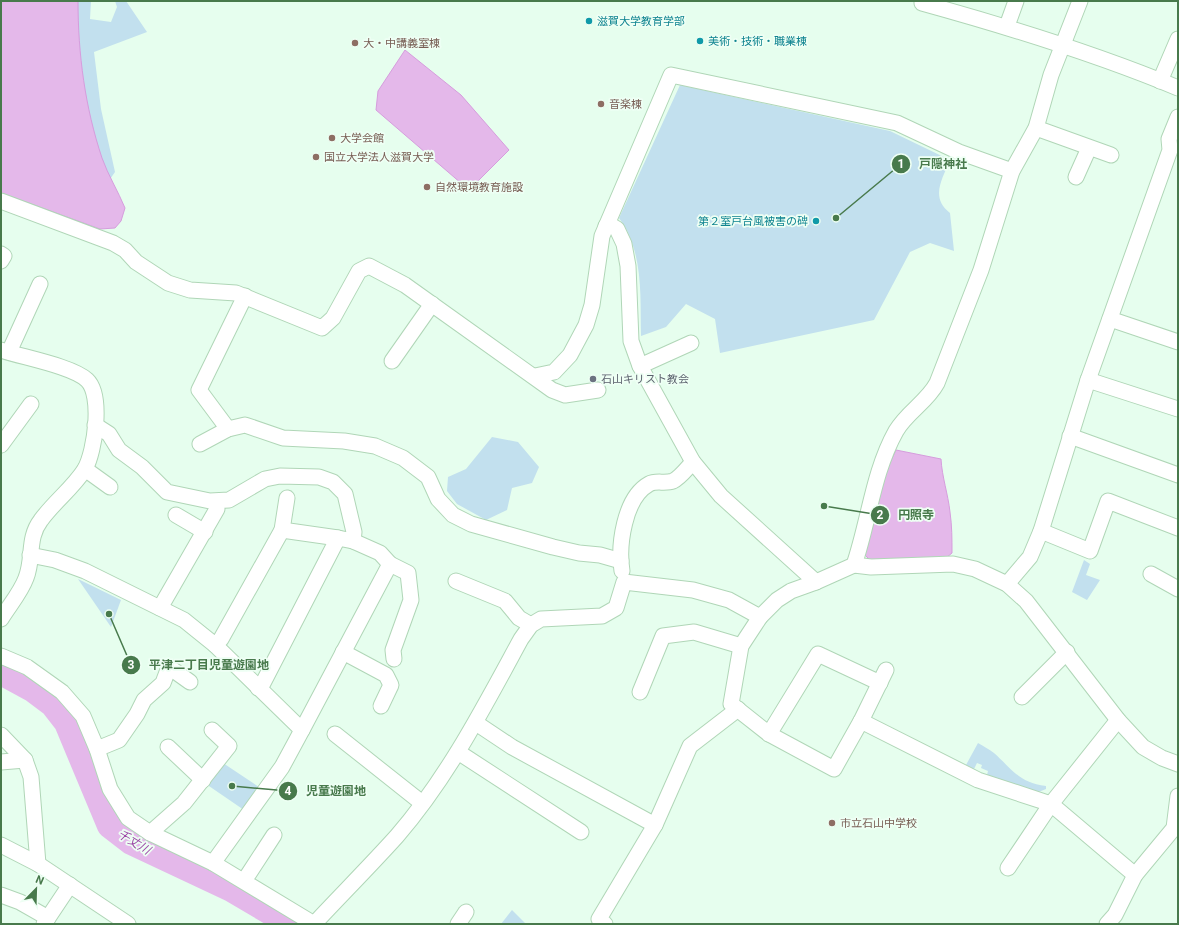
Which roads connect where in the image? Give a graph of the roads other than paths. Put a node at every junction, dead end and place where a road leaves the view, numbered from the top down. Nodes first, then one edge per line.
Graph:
1 (1016, 1) edge
2 (1080, 1) edge
3 (922, 3) dead end
4 (1007, 26) junction
5 (1178, 39) edge
6 (1063, 44) junction
7 (1160, 81) junction
8 (1178, 88) edge
9 (1178, 117) edge
10 (1036, 128) junction
11 (1089, 148) junction
12 (1111, 155) dead end
13 (1012, 170) junction
14 (1076, 177) dead end
15 (1, 201) edge
16 (606, 226) junction
17 (1, 254) edge
18 (1, 261) edge
19 (40, 284) dead end
20 (245, 296) junction
21 (432, 304) junction
22 (1110, 319) junction
23 (1177, 337) edge
24 (691, 343) dead end
25 (5, 351) edge
26 (392, 361) dead end
27 (640, 366) junction
28 (535, 376) junction
29 (1088, 380) junction
30 (598, 390) dead end
31 (31, 404) dead end
32 (1178, 409) edge
33 (95, 425) junction
34 (228, 429) junction
35 (1070, 436) junction
36 (200, 444) dead end
37 (1, 445) edge
38 (693, 462) junction
39 (85, 469) junction
40 (1178, 475) edge
41 (110, 487) dead end
42 (287, 498) dead end
43 (218, 509) dead end
44 (176, 515) dead end
45 (1177, 523) edge
46 (282, 530) junction
47 (1040, 531) junction
48 (205, 532) junction
49 (346, 540) junction
50 (30, 555) junction
51 (621, 561) junction
52 (390, 564) junction
53 (854, 564) junction
54 (1152, 574) dead end
55 (456, 581) dead end
56 (624, 582) junction
57 (816, 582) junction
58 (1007, 584) junction
59 (1178, 590) edge
60 (160, 608) junction
61 (760, 617) junction
62 (1, 619) edge
63 (531, 626) junction
64 (216, 645) junction
65 (741, 646) junction
66 (343, 652) junction
67 (1067, 652) junction
68 (1, 656) edge
69 (394, 659) dead end
70 (190, 682) dead end
71 (258, 688) junction
72 (640, 692) dead end
73 (1022, 697) dead end
74 (381, 706) dead end
75 (738, 709) junction
76 (1118, 720) junction
77 (861, 721) junction
78 (476, 723) junction
79 (212, 730) dead end
80 (302, 730) junction
81 (335, 734) dead end
82 (769, 734) junction
83 (1, 735) edge
84 (168, 747) dead end
85 (97, 749) junction
86 (458, 752) junction
87 (25, 760) junction
88 (1, 762) edge
89 (1178, 764) edge
90 (203, 780) junction
91 (1178, 796) edge
92 (422, 803) junction
93 (1051, 804) junction
94 (655, 825) junction
95 (581, 832) dead end
96 (150, 833) junction
97 (274, 835) dead end
98 (1, 845) edge
99 (213, 862) junction
100 (38, 864) junction
101 (1008, 868) dead end
102 (1136, 876) junction
103 (244, 881) junction
104 (70, 885) junction
105 (1, 895) edge
106 (46, 921) edge
107 (128, 924) edge
108 (605, 924) edge
109 (1107, 924) edge

1 - 4 street
2 - 6 street
3 - 4 street
4 - 6 street
5 - 7 street
6 - 7 street
6 - 10 street
7 - 8 street
9 - 22 street
10 - 11 street
10 - 13 street
11 - 12 street
11 - 14 street
13 - 16 street
13 - 53 street
15 - 20 street
16 - 27 street
16 - 28 street
17 - 18 street
19 - 25 street
20 - 21 street
20 - 34 street
21 - 26 street
21 - 28 street
22 - 23 street
22 - 29 street
24 - 27 street
25 - 33 street
27 - 38 street
28 - 30 street
29 - 32 street
29 - 35 street
31 - 37 street
33 - 39 street
33 - 49 street
34 - 36 street
34 - 51 street
35 - 40 street
35 - 47 street
38 - 51 street
38 - 57 street
39 - 41 street
39 - 50 street
42 - 46 street
43 - 48 street
44 - 48 street
45 - 47 street
46 - 49 street
46 - 64 street
47 - 58 street
48 - 60 street
49 - 52 street
49 - 71 street
50 - 60 street
50 - 62 street
51 - 56 street
52 - 66 street
52 - 69 street
53 - 57 street
53 - 58 street
54 - 59 street
55 - 63 street
56 - 61 street
56 - 63 street
57 - 61 street
58 - 67 street
60 - 64 street
61 - 65 street
63 - 78 street
64 - 71 street
65 - 72 street
65 - 75 street
66 - 74 street
66 - 80 street
67 - 73 street
67 - 76 street
68 - 85 street
70 - 85 street
71 - 80 street
75 - 82 street
75 - 94 street
76 - 89 street
76 - 93 street
77 - 82 street
77 - 82 street
77 - 93 street
78 - 86 street
78 - 94 street
79 - 90 street
80 - 99 street
81 - 92 street
83 - 87 street
84 - 90 street
85 - 96 street
86 - 92 street
86 - 95 street
87 - 88 street
87 - 100 street
90 - 96 street
91 - 102 street
92 - 103 street
93 - 101 street
93 - 102 street
94 - 108 street
96 - 99 street
97 - 103 street
98 - 100 street
99 - 103 street
100 - 104 street
102 - 109 street
104 - 106 street
104 - 107 street
105 - 106 street

